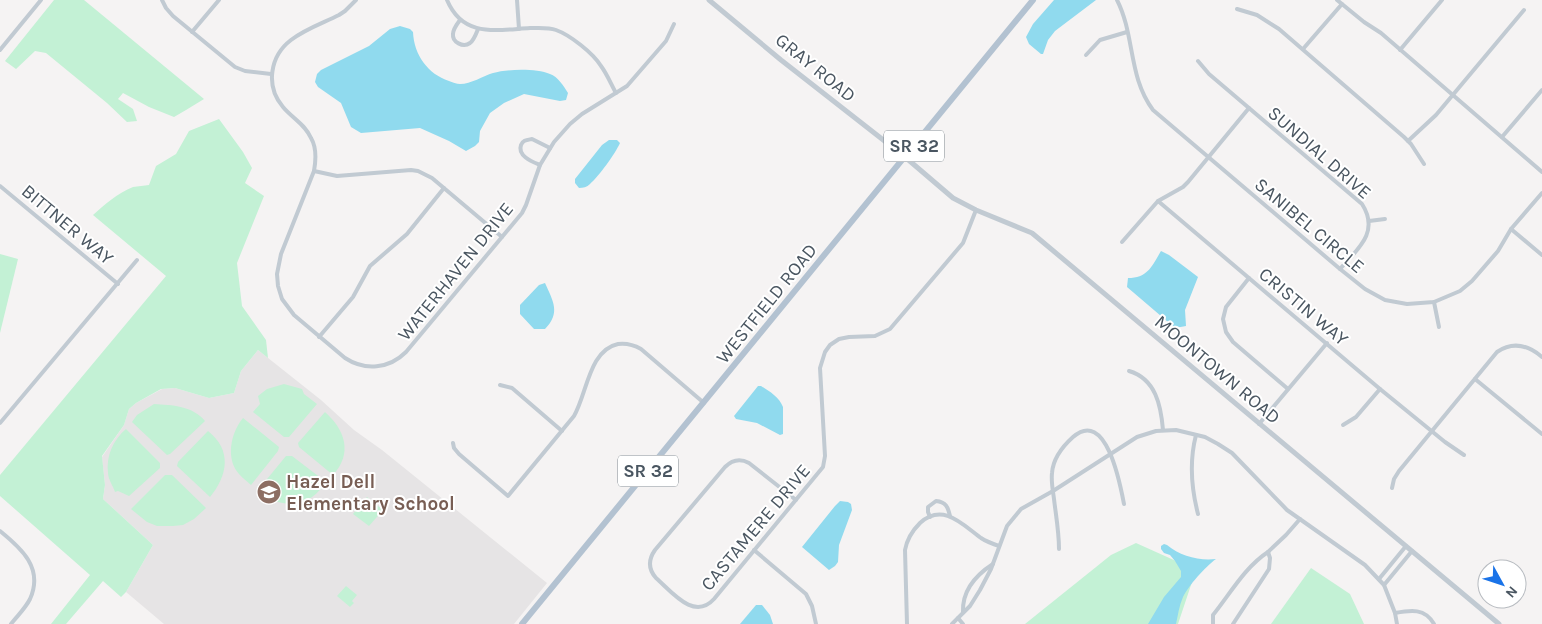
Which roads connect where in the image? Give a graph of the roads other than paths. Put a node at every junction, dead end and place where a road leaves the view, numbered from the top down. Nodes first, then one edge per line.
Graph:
1 (42, 0) edge
2 (162, 0) edge
3 (219, 0) edge
4 (356, 0) edge
5 (447, 0) edge
6 (517, 0) edge
7 (709, 0) edge
8 (1033, 0) edge
9 (1117, 0) edge
10 (1337, 0) edge
11 (1442, 0) edge
12 (1342, 4) junction
13 (1237, 9) dead end
14 (1524, 10) dead end
15 (460, 20) junction
16 (674, 24) dead end
17 (478, 29) junction
18 (519, 29) junction
19 (192, 32) junction
20 (1127, 32) junction
21 (1303, 49) junction
22 (0, 50) edge
23 (1400, 50) junction
24 (1086, 55) dead end
25 (1198, 62) dead end
26 (271, 74) junction
27 (1542, 90) edge
28 (616, 93) junction
29 (1453, 95) junction
30 (1249, 108) junction
31 (1502, 138) junction
32 (1408, 141) junction
33 (550, 148) junction
34 (905, 157) junction
35 (1208, 158) junction
36 (1424, 164) dead end
37 (540, 165) junction
38 (314, 171) junction
39 (1542, 172) edge
40 (0, 186) edge
41 (444, 188) junction
42 (1542, 193) edge
43 (1158, 201) junction
44 (976, 210) junction
45 (1384, 219) dead end
46 (1370, 221) junction
47 (1511, 229) junction
48 (502, 237) junction
49 (1122, 242) dead end
50 (1542, 255) edge
51 (137, 260) dead end
52 (1340, 269) junction
53 (1249, 278) junction
54 (118, 284) junction
55 (1434, 302) junction
56 (1439, 327) dead end
57 (320, 337) junction
58 (1326, 343) junction
59 (1542, 357) edge
60 (1129, 371) dead end
61 (1475, 379) junction
62 (500, 385) dead end
63 (1380, 388) junction
64 (1288, 389) junction
65 (704, 403) junction
66 (0, 423) edge
67 (1260, 424) junction
68 (1342, 425) dead end
69 (1163, 430) junction
70 (562, 431) junction
71 (1432, 431) junction
72 (1542, 434) edge
73 (1196, 435) junction
74 (452, 443) dead end
75 (1109, 453) junction
76 (1464, 454) dead end
77 (1392, 488) dead end
78 (1053, 491) junction
79 (796, 500) junction
80 (1124, 504) dead end
81 (1198, 514) dead end
82 (950, 516) junction
83 (930, 517) junction
84 (1300, 519) junction
85 (0, 531) edge
86 (999, 546) junction
87 (1406, 546) junction
88 (1059, 549) dead end
89 (754, 550) junction
90 (1412, 551) junction
91 (1268, 552) junction
92 (993, 564) junction
93 (1379, 579) junction
94 (1384, 585) junction
95 (963, 613) junction
96 (1395, 613) junction
97 (958, 618) junction
98 (526, 623) edge
99 (11, 624) edge
100 (816, 624) edge
101 (907, 624) edge
102 (952, 624) edge
103 (963, 624) edge
104 (1213, 624) edge
105 (1233, 624) edge
106 (1397, 624) edge
107 (1434, 624) edge
108 (1499, 624) edge

1 - 22 street
2 - 19 street
3 - 19 street
4 - 26 street
5 - 15 street
6 - 18 street
7 - 34 street, GRAY ROAD
8 - 34 main road, WESTFIELD ROAD / SR 32
9 - 20 street, SANIBEL CIRCLE
10 - 12 street
11 - 23 street
12 - 21 street
12 - 23 street
13 - 21 street
14 - 29 street
15 - 17 street
15 - 17 street
16 - 28 street, WATERHAVEN DRIVE
17 - 18 street
18 - 28 street
19 - 26 street
20 - 24 street
20 - 35 street, SANIBEL CIRCLE
21 - 32 street
23 - 29 street
25 - 30 street, SUNDIAL DRIVE
26 - 38 street
27 - 31 street
28 - 33 street, WATERHAVEN DRIVE
29 - 31 street
29 - 32 street
30 - 35 street
30 - 46 street, SUNDIAL DRIVE
31 - 39 street
32 - 36 street
33 - 37 street, WATERHAVEN DRIVE
33 - 37 street
34 - 44 street, MOONTOWN ROAD
34 - 65 main road, WESTFIELD ROAD / SR 32
35 - 43 street
35 - 52 street, SANIBEL CIRCLE
37 - 48 street, WATERHAVEN DRIVE
38 - 41 street
38 - 57 street
40 - 54 street, BITTNER WAY
41 - 48 street
41 - 57 street
42 - 47 street, SANIBEL CIRCLE
43 - 49 street
43 - 53 street, CRISTIN WAY
44 - 67 street, MOONTOWN ROAD
44 - 79 street, CASTAMERE DRIVE
45 - 46 street
46 - 52 street, SUNDIAL DRIVE
47 - 50 street
47 - 55 street, SANIBEL CIRCLE
48 - 57 street, WATERHAVEN DRIVE
51 - 54 street
52 - 55 street, SANIBEL CIRCLE
53 - 58 street, CRISTIN WAY
53 - 64 street
54 - 66 street
55 - 56 street
58 - 63 street, CRISTIN WAY
58 - 64 street
59 - 61 street
60 - 69 street
61 - 71 street
61 - 72 street
62 - 70 street
63 - 68 street
63 - 71 street, CRISTIN WAY
64 - 67 street
65 - 70 street
65 - 98 main road, WESTFIELD ROAD / SR 32
67 - 87 street, MOONTOWN ROAD
69 - 73 street
69 - 75 street
70 - 74 street
71 - 76 street, CRISTIN WAY
71 - 77 street
73 - 81 street
73 - 84 street
75 - 78 street
75 - 78 street
75 - 80 street
78 - 86 street
78 - 88 street
79 - 89 street, CASTAMERE DRIVE
79 - 89 street, CASTAMERE DRIVE
82 - 83 street
82 - 83 street
82 - 86 street
83 - 101 street
84 - 91 street
84 - 93 street
85 - 99 street
86 - 92 street
87 - 90 street, MOONTOWN ROAD
87 - 93 street
89 - 100 street
90 - 94 street
90 - 108 street, MOONTOWN ROAD
91 - 104 street
91 - 105 street
92 - 95 street
92 - 95 street
93 - 94 street
94 - 96 street
95 - 97 street
96 - 106 street
96 - 107 street
97 - 102 street
97 - 103 street

